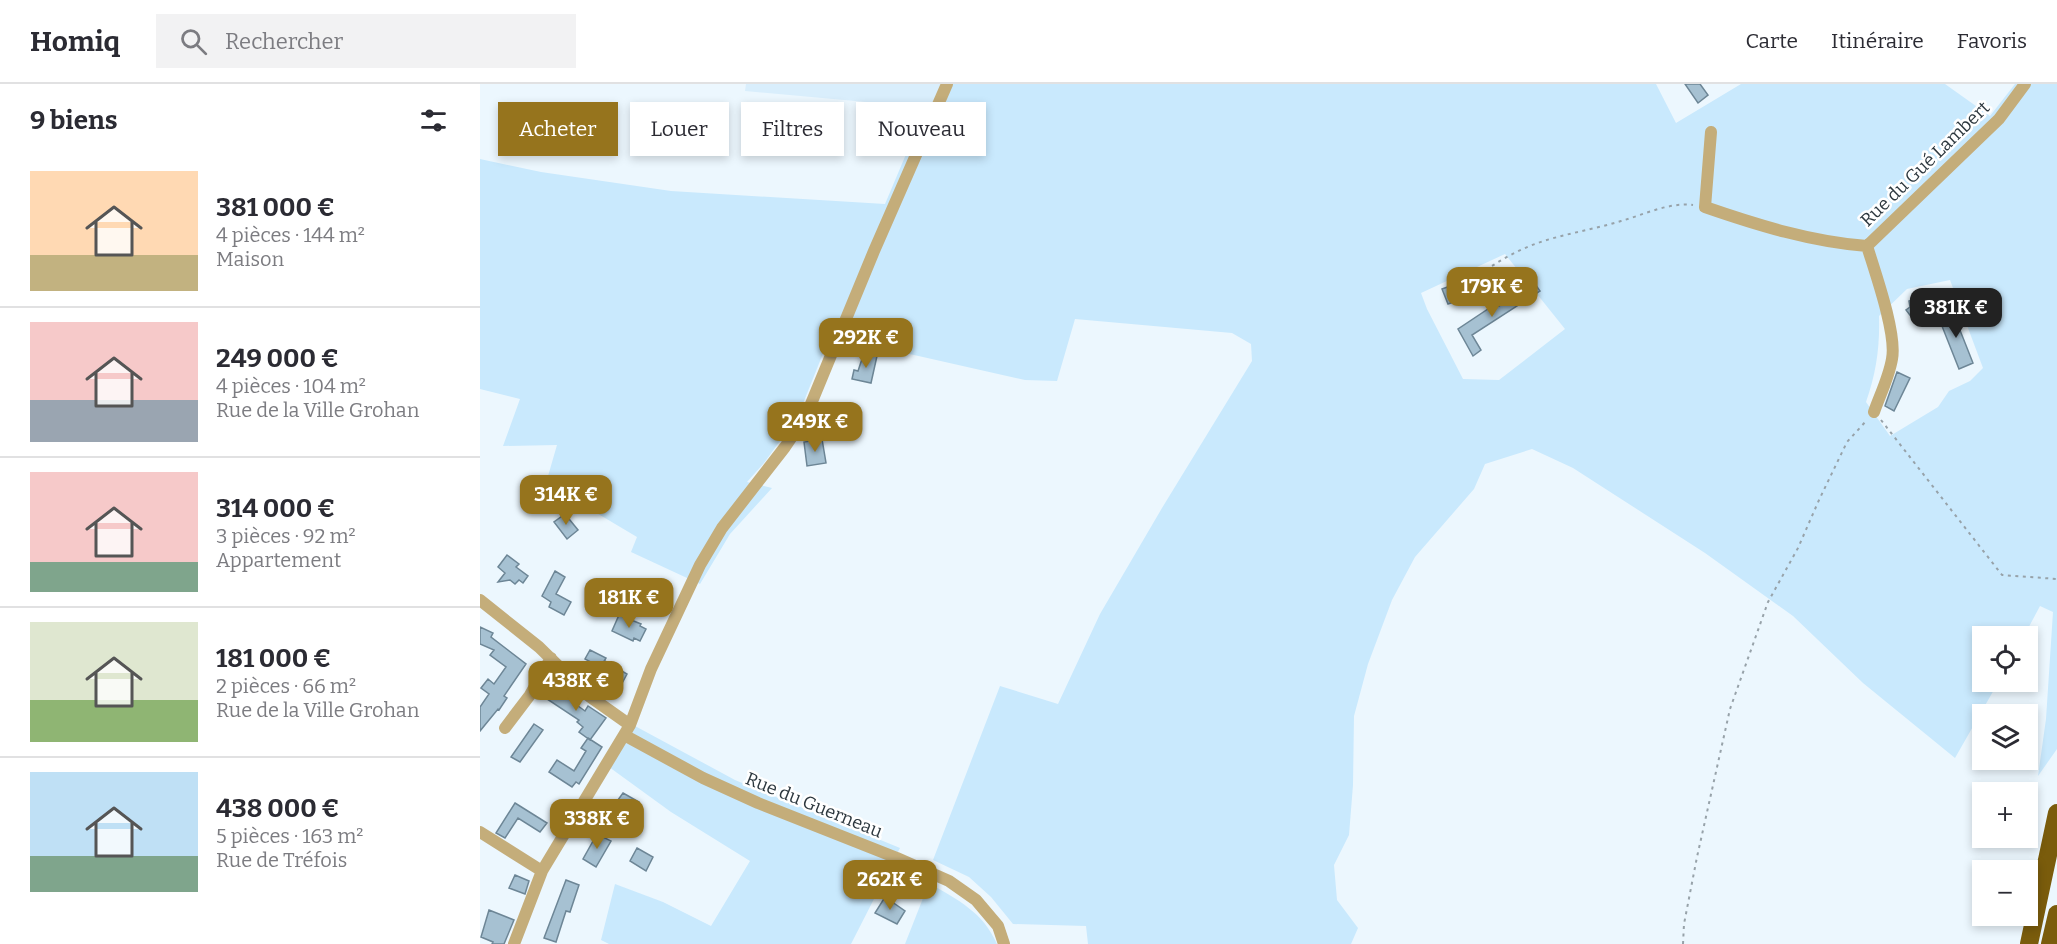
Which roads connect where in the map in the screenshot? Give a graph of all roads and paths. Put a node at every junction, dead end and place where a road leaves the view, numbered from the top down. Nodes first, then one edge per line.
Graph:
1 (947, 84) edge
2 (2025, 84) edge
3 (1711, 132) dead end
4 (1705, 207) junction
5 (1867, 246) junction
6 (1473, 278) dead end
7 (1874, 412) junction
8 (2057, 579) edge
9 (480, 600) edge
10 (551, 658) junction
11 (505, 728) dead end
12 (627, 730) junction
13 (2057, 813) edge
14 (480, 832) edge
15 (542, 871) junction
16 (2057, 914) edge
17 (514, 944) edge
18 (1004, 944) edge
19 (1683, 944) edge
20 (2030, 944) edge
21 (2050, 944) edge

1 - 12 street
2 - 5 street, Rue du Gué Lambert
3 - 4 street
4 - 5 street
4 - 6 path
5 - 7 street, Rue du Gué Lambert
7 - 8 path
7 - 19 path
9 - 10 street, Rue du Guerneau
10 - 11 street
10 - 12 street, Rue du Guerneau
12 - 15 street
12 - 18 street, Rue du Guerneau
13 - 20 highway
14 - 15 street
15 - 17 street
16 - 21 highway

